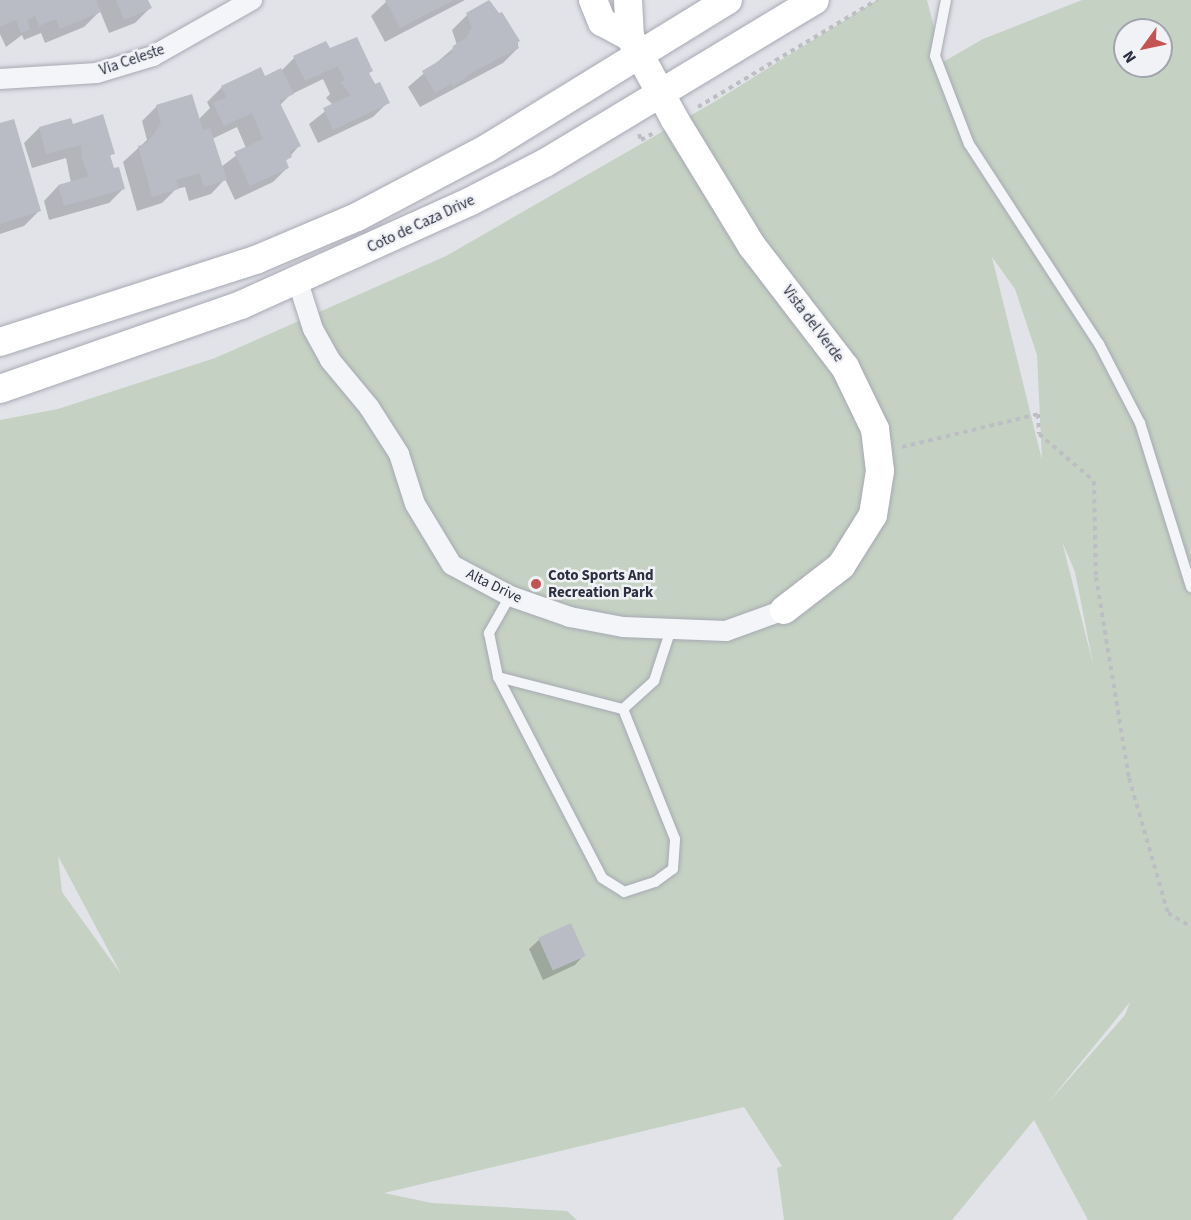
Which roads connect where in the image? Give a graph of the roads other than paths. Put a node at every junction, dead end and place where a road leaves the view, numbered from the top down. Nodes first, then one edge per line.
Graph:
1 (252, 0) edge
2 (593, 0) edge
3 (628, 0) edge
4 (728, 0) edge
5 (814, 0) edge
6 (946, 0) edge
7 (635, 47) junction
8 (0, 79) edge
9 (660, 93) junction
10 (298, 282) junction
11 (0, 342) edge
12 (0, 389) edge
13 (1191, 587) edge
14 (510, 596) junction
15 (784, 610) joint
16 (671, 629) junction
17 (498, 677) junction
18 (623, 709) junction

1 - 8 street, Via Celeste
2 - 7 main road
3 - 7 main road, Vista del Verde
4 - 7 main road
5 - 9 main road, Coto de Caza Drive
6 - 13 lane
7 - 9 main road, Vista del Verde
7 - 11 main road
9 - 10 main road, Coto de Caza Drive
9 - 15 main road, Vista del Verde
10 - 12 main road, Coto de Caza Drive
10 - 14 street, Alta Drive
14 - 16 street, Alta Drive
14 - 17 lane
15 - 16 street, Alta Drive
16 - 18 lane
17 - 18 lane
17 - 18 lane

